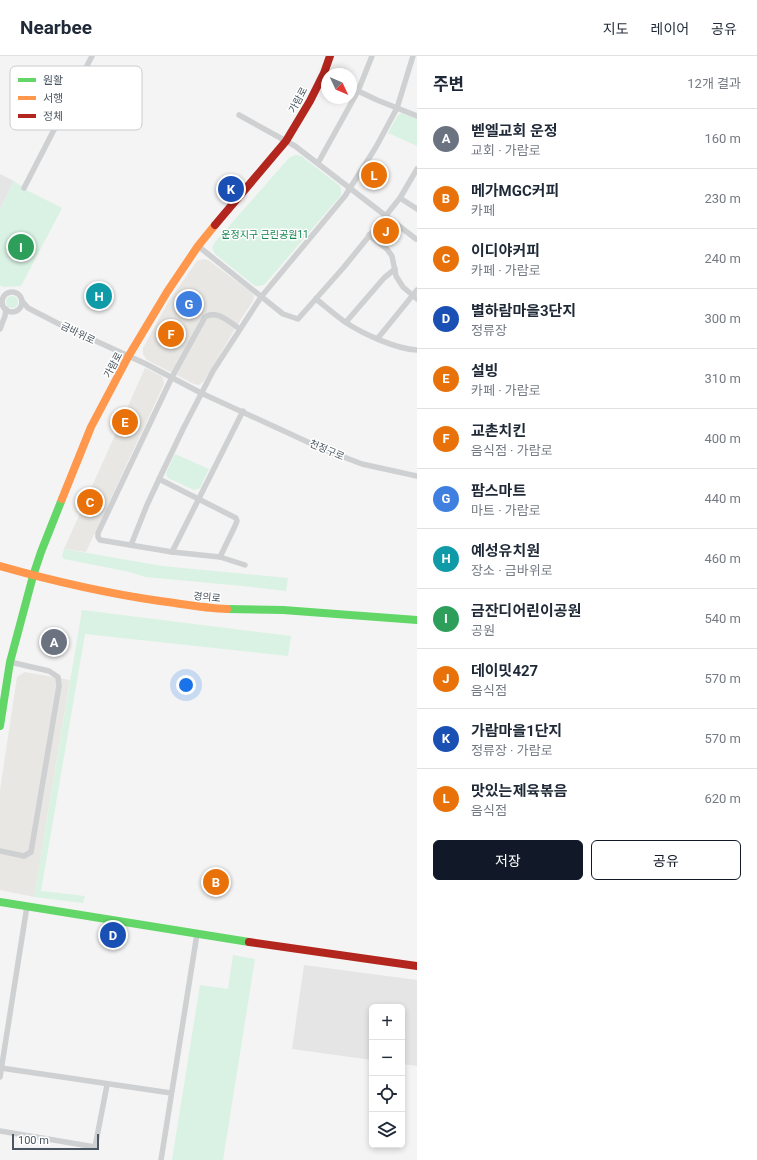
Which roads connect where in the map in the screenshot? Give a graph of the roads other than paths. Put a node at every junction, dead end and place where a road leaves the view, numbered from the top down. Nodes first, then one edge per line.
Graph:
1 (92, 56) edge
2 (330, 56) edge
3 (372, 56) edge
4 (413, 56) edge
5 (87, 66) edge
6 (358, 91) junction
7 (397, 108) junction
8 (239, 115) dead end
9 (417, 116) edge
10 (54, 130) edge
11 (286, 141) junction
12 (318, 163) junction
13 (417, 169) edge
14 (24, 188) dead end
15 (349, 188) junction
16 (400, 198) junction
17 (417, 210) edge
18 (385, 216) junction
19 (369, 235) junction
20 (417, 240) edge
21 (198, 246) junction
22 (395, 269) junction
23 (417, 290) edge
24 (262, 297) junction
25 (415, 297) edge
26 (1, 298) edge
27 (316, 299) junction
28 (22, 301) junction
29 (20, 308) junction
30 (28, 308) junction
31 (8, 310) junction
32 (346, 322) junction
33 (0, 329) edge
34 (240, 329) junction
35 (378, 338) junction
36 (417, 350) edge
37 (128, 357) junction
38 (172, 377) junction
39 (201, 393) junction
40 (243, 411) junction
41 (417, 476) edge
42 (159, 480) junction
43 (199, 499) junction
44 (131, 545) junction
45 (172, 552) junction
46 (220, 557) junction
47 (245, 565) dead end
48 (0, 566) edge
49 (33, 576) junction
50 (417, 620) edge
51 (10, 662) junction
52 (0, 726) edge
53 (0, 851) edge
54 (0, 902) edge
55 (27, 906) junction
56 (197, 934) junction
57 (417, 966) edge
58 (1, 1068) junction
59 (0, 1076) edge
60 (108, 1085) junction
61 (171, 1093) junction
62 (0, 1131) edge
63 (161, 1160) edge

1 - 5 street
2 - 11 street, 가람로
3 - 6 street
4 - 7 street
6 - 7 street
6 - 12 street
7 - 9 street
7 - 15 street
8 - 11 street
10 - 14 street
11 - 12 street
11 - 21 street, 가람로
12 - 15 street
13 - 16 street
15 - 18 street
15 - 24 street
16 - 17 street
16 - 18 street
18 - 19 street
18 - 20 street
19 - 22 street
19 - 27 street
21 - 24 street
21 - 37 street, 가람로
22 - 25 street
22 - 32 street
23 - 25 street
24 - 27 street
24 - 34 street
25 - 35 street
26 - 28 street
26 - 31 street
27 - 32 street
28 - 29 street
28 - 30 street
29 - 30 street
29 - 31 street
30 - 37 street, 금바위로
31 - 33 street
32 - 35 street
34 - 38 street
34 - 39 street
35 - 36 street
37 - 38 street, 금바위로
37 - 49 street, 가람로
38 - 39 street, 천정구로
38 - 44 street
39 - 40 street, 천정구로
39 - 42 street
40 - 41 street, 천정구로
40 - 43 street
42 - 43 street
42 - 44 street
43 - 45 street
43 - 46 street
44 - 45 street
45 - 46 street
46 - 47 street
48 - 49 street, 경의로
49 - 50 street, 경의로
49 - 51 street, 가람로
51 - 52 street, 가람로
51 - 53 street
54 - 55 street
55 - 56 street
55 - 58 street
56 - 57 street
56 - 61 street
58 - 59 street
58 - 60 street
60 - 61 street
60 - 62 street
61 - 63 street

